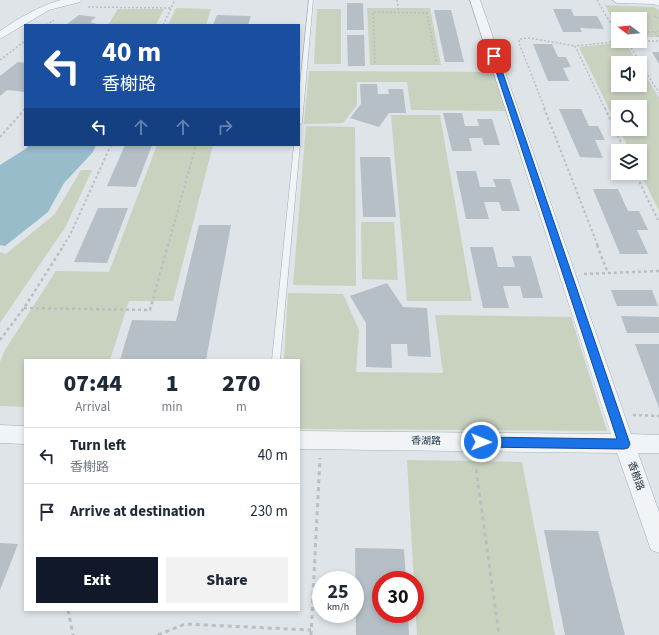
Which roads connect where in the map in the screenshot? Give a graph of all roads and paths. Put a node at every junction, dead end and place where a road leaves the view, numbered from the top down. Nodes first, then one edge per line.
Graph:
1 (77, 0) edge
2 (175, 0) edge
3 (310, 0) edge
4 (397, 0) edge
5 (475, 0) edge
6 (597, 0) edge
7 (617, 0) edge
8 (659, 3) edge
9 (86, 7) dead end
10 (172, 8) junction
11 (399, 13) junction
12 (58, 17) dead end
13 (610, 22) edge
14 (48, 24) edge
15 (164, 24) edge
16 (647, 31) edge
17 (659, 31) edge
18 (655, 32) junction
19 (0, 36) edge
20 (659, 37) edge
21 (647, 41) edge
22 (659, 41) edge
23 (24, 42) edge
24 (611, 42) edge
25 (575, 46) junction
26 (631, 48) edge
27 (0, 60) edge
28 (436, 62) dead end
29 (375, 63) dead end
30 (659, 93) edge
31 (24, 110) edge
32 (300, 112) edge
33 (0, 137) edge
34 (622, 144) edge
35 (111, 146) edge
36 (196, 146) edge
37 (297, 146) edge
38 (639, 180) edge
39 (659, 222) edge
40 (659, 271) edge
41 (568, 274) junction
42 (608, 274) junction
43 (24, 308) junction
44 (0, 340) edge
45 (276, 359) edge
46 (614, 415) junction
47 (659, 416) edge
48 (0, 434) edge
49 (24, 435) edge
50 (300, 440) edge
51 (321, 440) junction
52 (624, 444) junction
53 (659, 444) edge
54 (476, 469) dead end
55 (659, 542) edge
56 (68, 611) edge
57 (312, 630) junction
58 (73, 635) edge
59 (158, 635) edge
60 (311, 635) edge
61 (499, 635) edge

1 - 19 street
2 - 10 path
3 - 32 lane
4 - 11 path
5 - 41 street, 香榭路
6 - 13 path
7 - 8 street
9 - 10 path
10 - 15 path
11 - 28 path
11 - 29 path
12 - 14 path
16 - 18 path
17 - 18 path
18 - 20 path
21 - 22 path
23 - 27 path
24 - 25 path
25 - 34 path
25 - 42 path
26 - 30 path
31 - 33 path
35 - 43 path
36 - 43 path
37 - 45 lane
38 - 39 path
40 - 42 path
41 - 42 path
41 - 46 street, 香榭路
43 - 44 path
46 - 47 path
46 - 52 street, 香榭路
48 - 49 street
50 - 51 street, 香湖路
51 - 52 street, 香湖路
51 - 57 path
52 - 53 street, 香湖路
52 - 55 street, 香榭路
54 - 61 path
56 - 58 path
57 - 59 path
57 - 60 path

